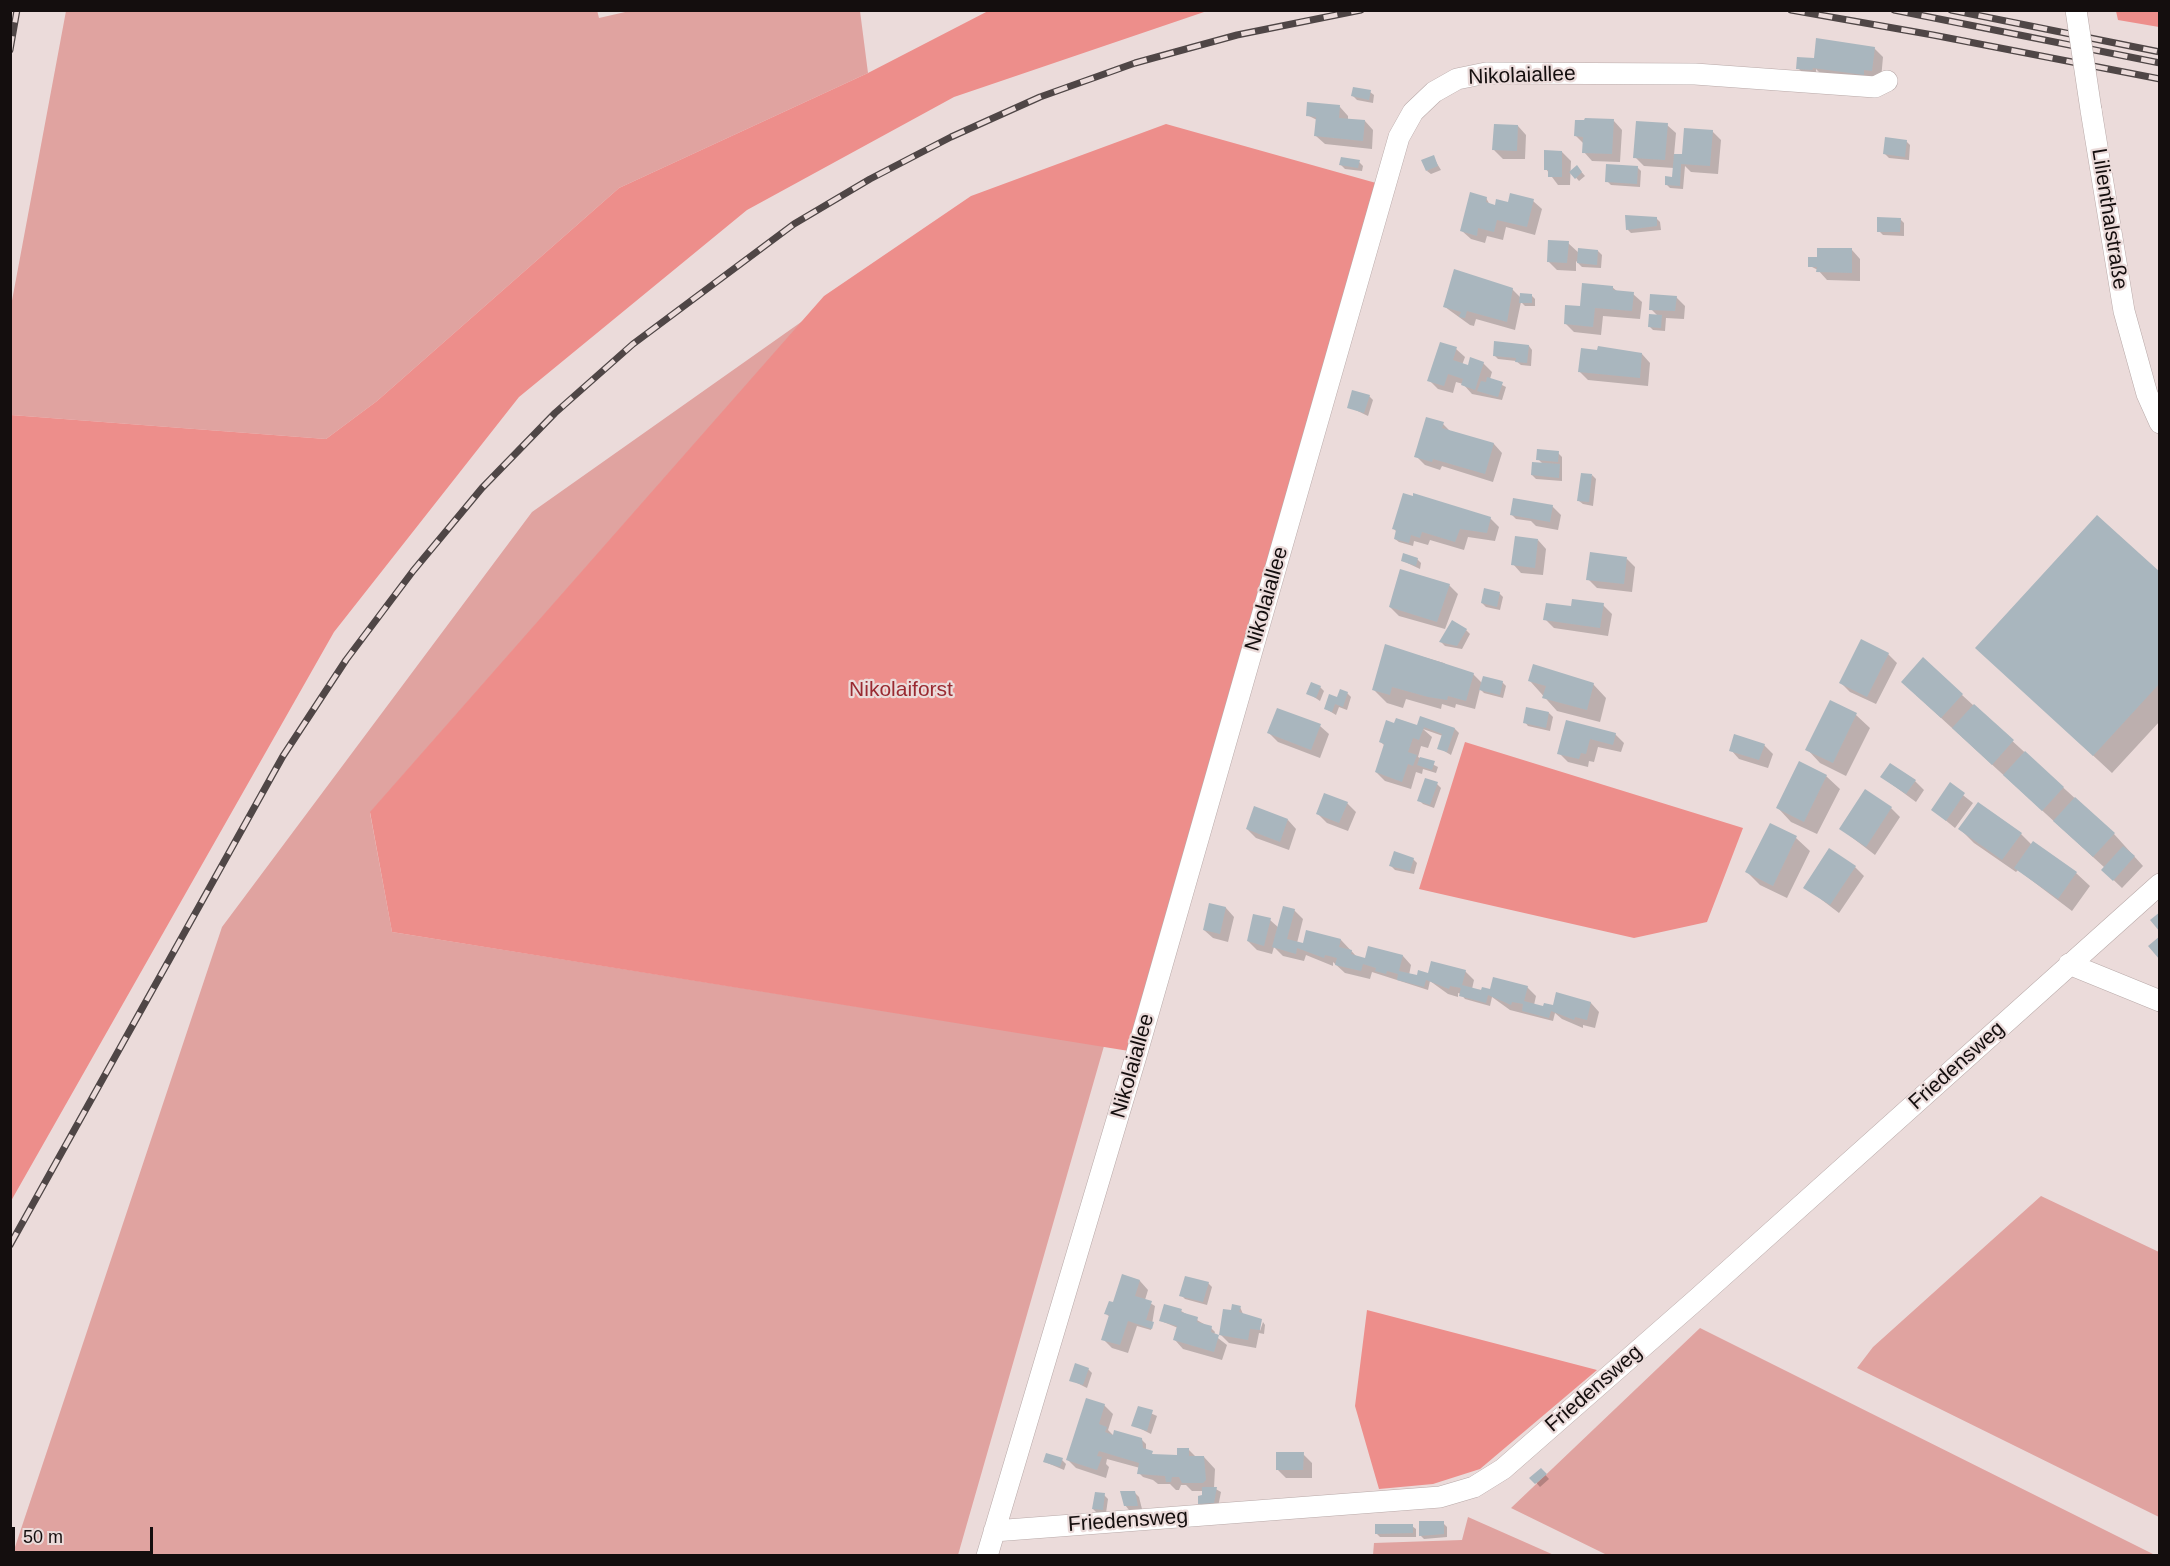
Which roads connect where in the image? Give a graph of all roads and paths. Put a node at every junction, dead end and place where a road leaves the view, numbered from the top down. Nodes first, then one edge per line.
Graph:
1 (2076, 10) edge
2 (1887, 81) dead end
3 (2160, 423) edge
4 (2160, 884) edge
5 (2069, 964) junction
6 (2160, 1001) edge
7 (994, 1531) junction
8 (987, 1556) edge

1 - 3 street, Lilienthalstraße, bridge
2 - 7 street, Nikolaiallee
4 - 5 street, Friedensweg
5 - 6 street
5 - 7 street, Friedensweg
7 - 8 street, Nikolaiallee

